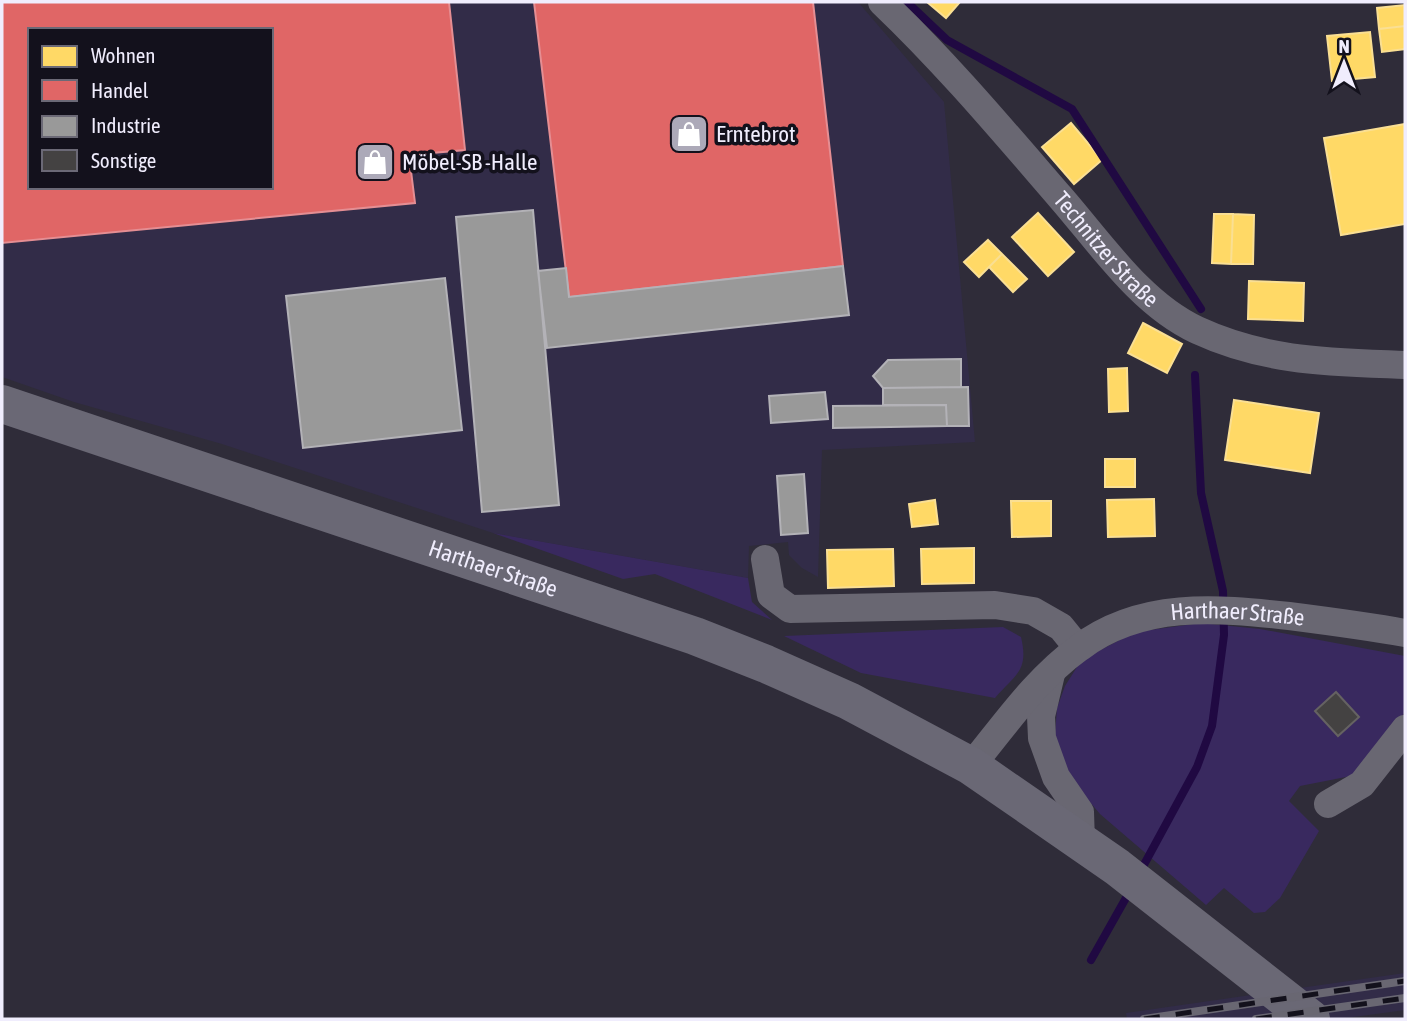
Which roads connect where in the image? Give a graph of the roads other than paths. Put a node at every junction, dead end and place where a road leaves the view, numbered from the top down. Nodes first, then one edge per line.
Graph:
1 (881, 2) edge
2 (1405, 365) edge
3 (2, 404) edge
4 (765, 559) dead end
5 (1405, 633) edge
6 (1078, 648) junction
7 (1051, 672) junction
8 (1405, 729) edge
9 (971, 766) junction
10 (1328, 804) dead end
11 (1081, 842) junction
12 (1311, 1019) edge

1 - 2 street, Technitzer Straße
3 - 9 main road, Harthaer Straße
4 - 6 street
5 - 6 street, Harthaer Straße
6 - 7 street, Harthaer Straße
7 - 9 street, Harthaer Straße
7 - 11 street
8 - 10 street
9 - 11 main road, Harthaer Straße
11 - 12 main road, Harthaer Straße

